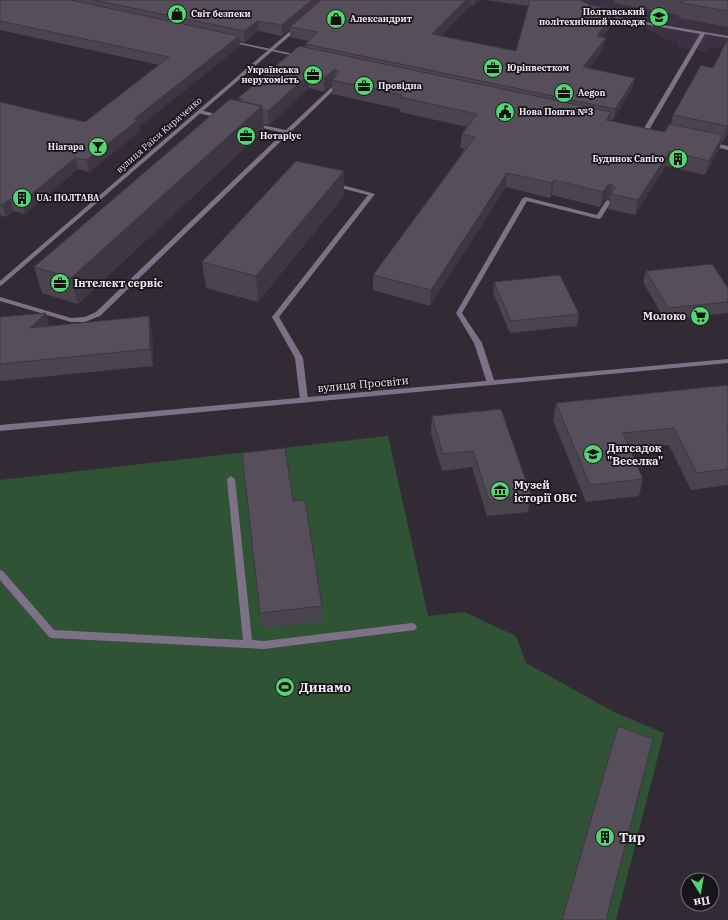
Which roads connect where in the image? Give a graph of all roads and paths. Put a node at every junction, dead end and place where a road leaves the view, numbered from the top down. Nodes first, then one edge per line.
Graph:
1 (602, 15) edge
2 (300, 25) edge
3 (703, 33) junction
4 (728, 37) edge
5 (228, 41) edge
6 (271, 50) junction
7 (307, 58) edge
8 (335, 86) edge
9 (200, 112) junction
10 (227, 118) edge
11 (250, 124) edge
12 (638, 129) edge
13 (646, 130) junction
14 (287, 132) junction
15 (654, 132) edge
16 (706, 143) edge
17 (728, 148) edge
18 (331, 184) edge
19 (608, 202) edge
20 (0, 284) edge
21 (0, 299) edge
22 (728, 361) edge
23 (491, 383) junction
24 (304, 400) junction
25 (0, 428) edge
26 (231, 479) dead end
27 (0, 574) edge
28 (412, 627) dead end
29 (248, 644) junction

1 - 3 street
2 - 6 street, вулиця Раїси Кириченко
3 - 4 street
3 - 13 street
5 - 6 street
6 - 7 street
6 - 9 street, вулиця Раїси Кириченко
8 - 14 street
9 - 10 street
9 - 20 street, вулиця Раїси Кириченко
11 - 14 street
12 - 13 street
13 - 15 street
14 - 21 street
16 - 17 street
18 - 24 street
19 - 23 street
22 - 23 street, вулиця Просвіти
23 - 24 street, вулиця Просвіти
24 - 25 street, вулиця Просвіти
26 - 29 street
27 - 29 street
28 - 29 street

